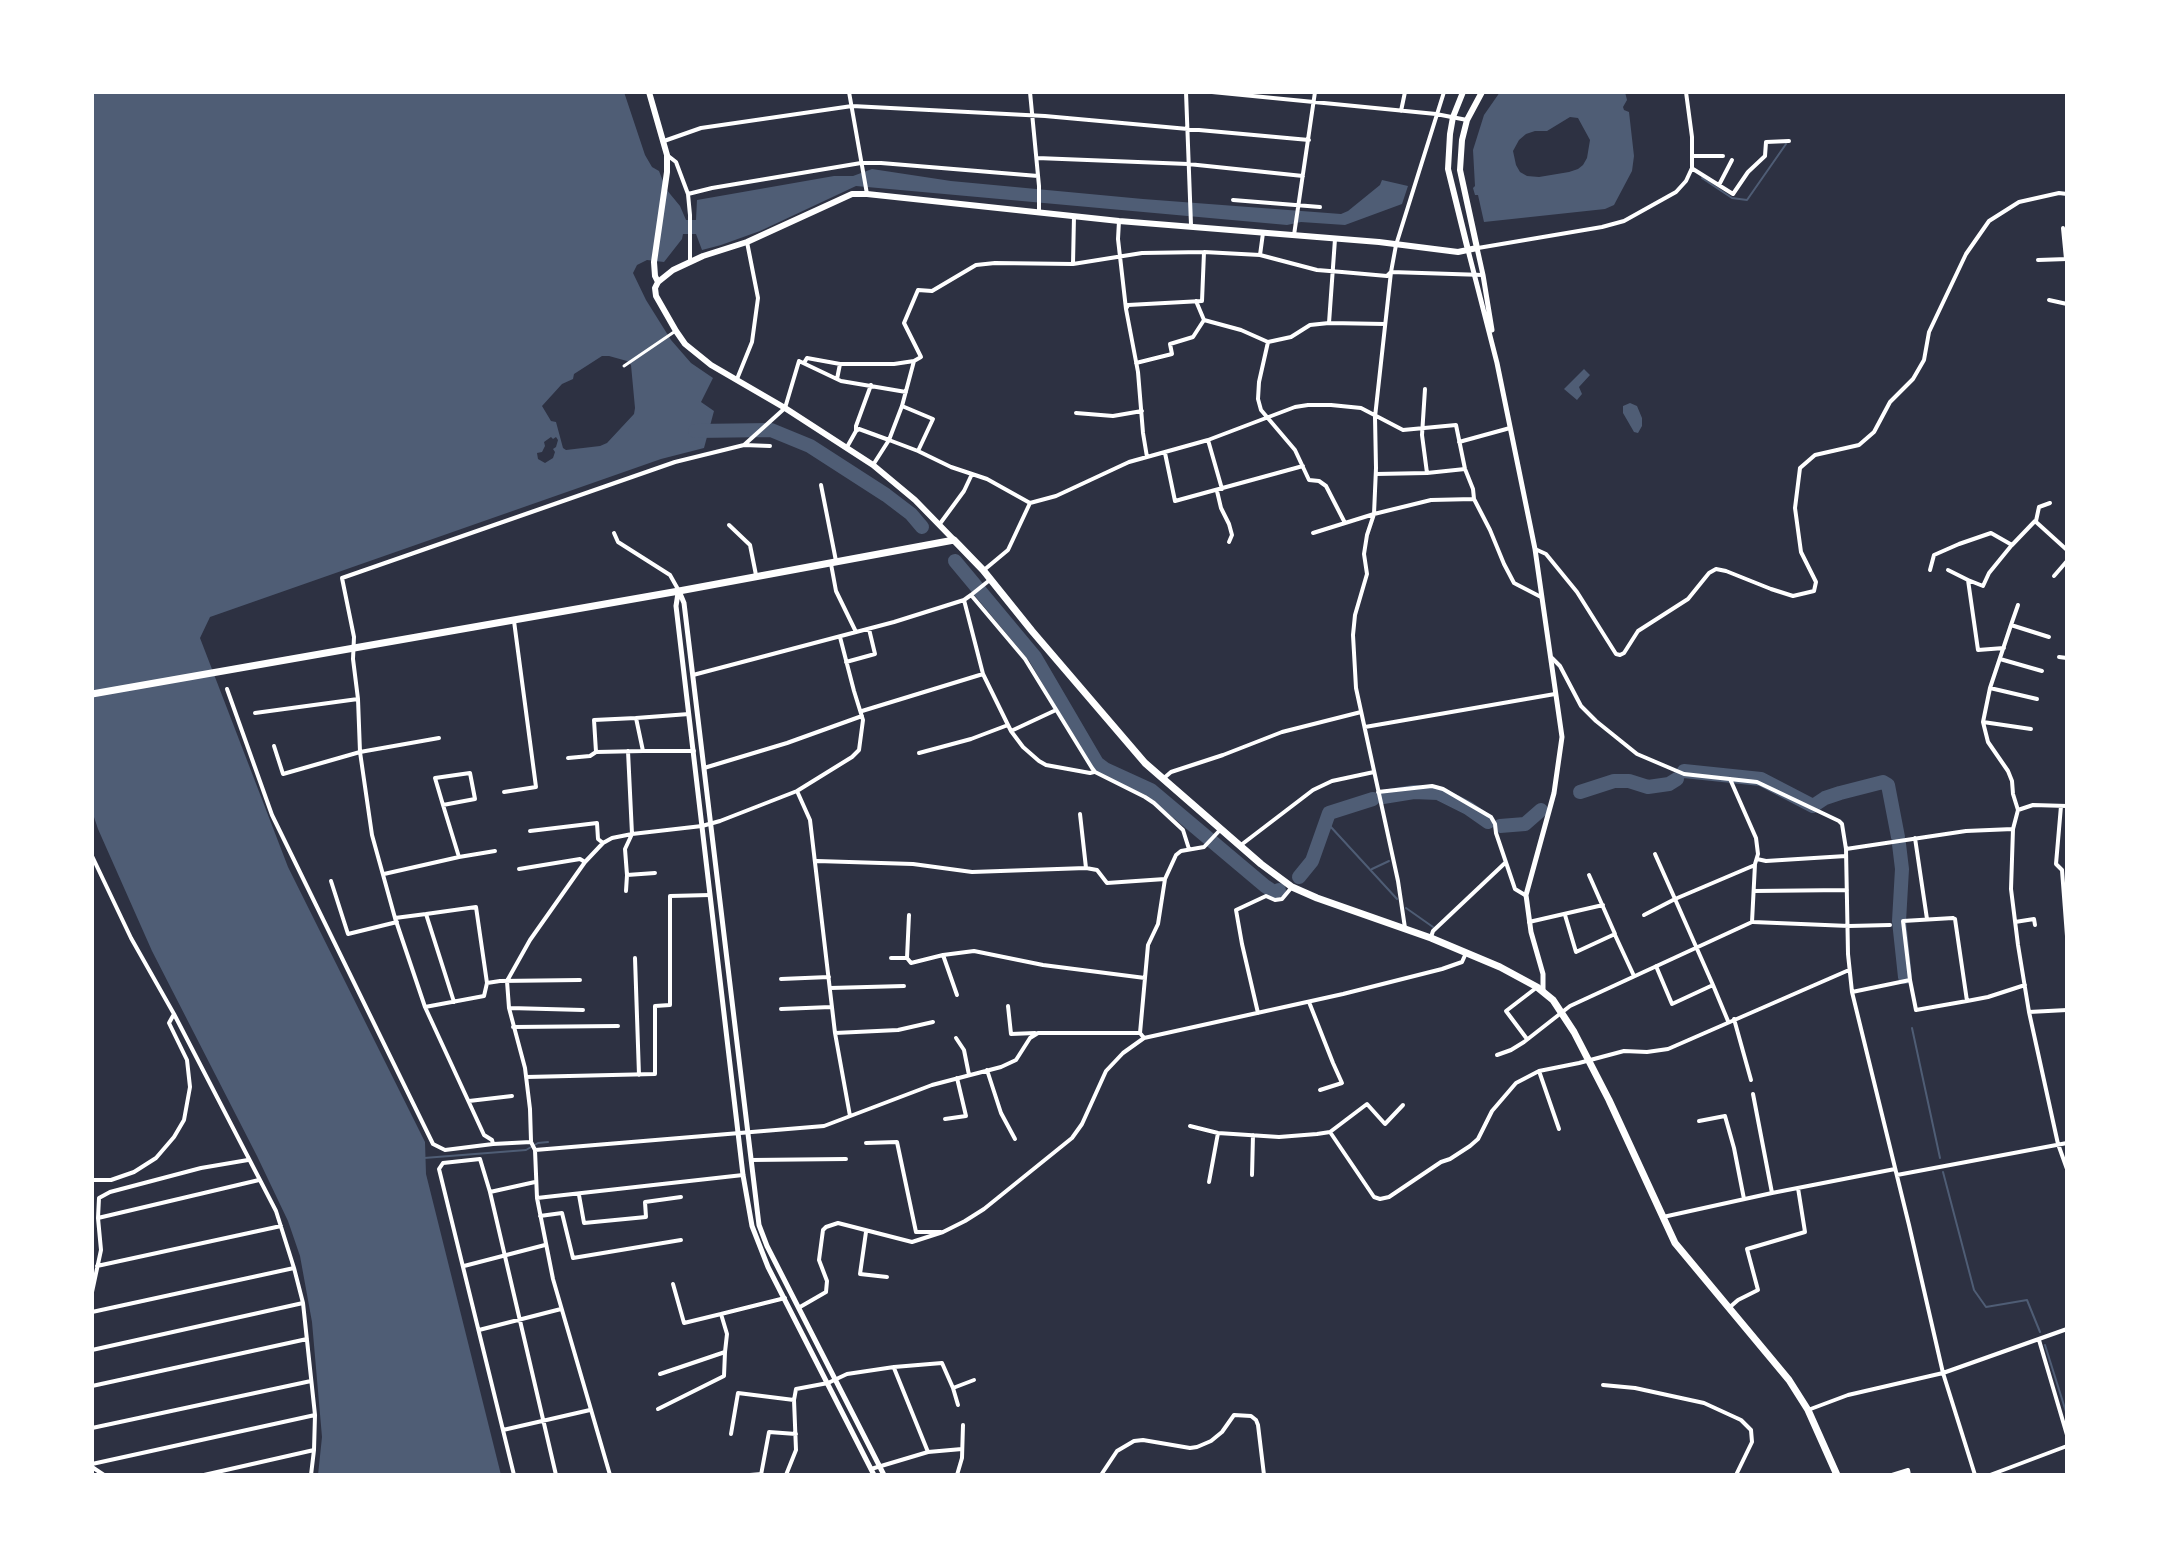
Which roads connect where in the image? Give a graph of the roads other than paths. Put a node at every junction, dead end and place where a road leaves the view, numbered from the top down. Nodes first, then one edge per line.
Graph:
1 (649, 92) edge
2 (849, 92) edge
3 (1030, 92) edge
4 (1186, 92) edge
5 (1212, 92) edge
6 (1315, 92) edge
7 (1405, 92) edge
8 (1444, 92) edge
9 (1463, 92) edge
10 (1482, 92) edge
11 (1686, 92) edge
12 (1314, 102) junction
13 (852, 106) junction
14 (1401, 111) junction
15 (1436, 114) junction
16 (1031, 116) junction
17 (1453, 117) junction
18 (1467, 120) junction
19 (1187, 128) junction
20 (1309, 140) junction
21 (664, 141) junction
22 (1789, 141) dead end
23 (667, 155) junction
24 (1692, 156) junction
25 (1723, 156) dead end
26 (1037, 158) junction
27 (1732, 160) dead end
28 (1188, 164) junction
29 (862, 166) junction
30 (1692, 168) junction
31 (1038, 176) junction
32 (1303, 176) junction
33 (1719, 185) junction
34 (867, 191) junction
35 (688, 194) junction
36 (2067, 194) edge
37 (1233, 200) dead end
38 (1320, 207) dead end
39 (1298, 208) junction
40 (1039, 213) junction
41 (1074, 216) junction
42 (1119, 221) junction
43 (1191, 224) junction
44 (2063, 228) dead end
45 (1295, 232) junction
46 (1263, 233) junction
47 (1335, 239) junction
48 (747, 242) junction
49 (1396, 245) junction
50 (1477, 248) junction
51 (1468, 250) junction
52 (1204, 252) junction
53 (1260, 255) junction
54 (1120, 256) junction
55 (2066, 259) edge
56 (2038, 260) dead end
57 (690, 262) junction
58 (1073, 264) junction
59 (1333, 271) junction
60 (1391, 272) junction
61 (1483, 275) junction
62 (1476, 276) junction
63 (658, 282) junction
64 (2049, 300) dead end
65 (1196, 301) junction
66 (2067, 304) edge
67 (1126, 309) junction
68 (1204, 320) junction
69 (1329, 323) junction
70 (1385, 324) junction
71 (673, 333) junction
72 (1268, 342) junction
73 (914, 361) junction
74 (804, 363) junction
75 (1136, 363) junction
76 (1497, 363) junction
77 (840, 364) junction
78 (624, 366) dead end
79 (837, 379) junction
80 (737, 380) junction
81 (871, 385) junction
82 (1425, 389) dead end
83 (906, 392) junction
84 (902, 406) junction
85 (785, 408) junction
86 (1142, 411) junction
87 (1076, 413) dead end
88 (1375, 417) junction
89 (1267, 419) junction
90 (1510, 428) junction
91 (1422, 429) junction
92 (856, 431) junction
93 (889, 440) junction
94 (1208, 440) junction
95 (1459, 442) junction
96 (746, 443) junction
97 (770, 446) dead end
98 (847, 447) junction
99 (918, 451) junction
100 (1165, 453) junction
101 (1147, 457) junction
102 (873, 465) junction
103 (1303, 466) junction
104 (1465, 469) junction
105 (1427, 473) junction
106 (972, 474) junction
107 (1376, 474) junction
108 (821, 485) dead end
109 (1219, 490) junction
110 (1474, 499) junction
111 (1030, 503) junction
112 (2050, 503) dead end
113 (1374, 514) junction
114 (2035, 521) junction
115 (1345, 523) junction
116 (729, 525) dead end
117 (939, 525) junction
118 (614, 533) dead end
119 (1313, 533) dead end
120 (954, 540) junction
121 (1229, 542) dead end
122 (2012, 545) junction
123 (1535, 549) junction
124 (2067, 550) edge
125 (2067, 561) edge
126 (834, 563) junction
127 (983, 570) junction
128 (1930, 570) dead end
129 (1948, 570) dead end
130 (2054, 576) dead end
131 (756, 577) junction
132 (991, 579) junction
133 (1968, 580) junction
134 (679, 591) junction
135 (973, 594) junction
136 (1541, 597) junction
137 (964, 600) junction
138 (2018, 605) dead end
139 (514, 621) junction
140 (2011, 625) junction
141 (869, 629) junction
142 (856, 633) junction
143 (840, 637) junction
144 (2049, 637) dead end
145 (2004, 648) junction
146 (354, 649) junction
147 (1551, 656) junction
148 (2059, 657) dead end
149 (2067, 658) edge
150 (2000, 659) junction
151 (846, 662) junction
152 (2042, 671) dead end
153 (983, 674) junction
154 (693, 675) junction
155 (1990, 688) junction
156 (227, 689) dead end
157 (92, 694) edge
158 (1555, 694) junction
159 (358, 699) junction
160 (2037, 699) dead end
161 (1057, 710) junction
162 (1361, 712) junction
163 (255, 713) dead end
164 (862, 713) junction
165 (689, 714) junction
166 (636, 718) junction
167 (1983, 722) junction
168 (1008, 725) junction
169 (1365, 727) junction
170 (2031, 729) dead end
171 (1011, 731) junction
172 (439, 738) dead end
173 (274, 746) dead end
174 (628, 751) junction
175 (643, 751) junction
176 (694, 751) junction
177 (360, 752) junction
178 (596, 752) junction
179 (919, 753) dead end
180 (568, 758) dead end
181 (704, 768) junction
182 (1095, 772) junction
183 (1374, 772) junction
184 (1730, 779) junction
185 (1162, 780) junction
186 (797, 791) junction
187 (504, 792) dead end
188 (1378, 792) junction
189 (443, 805) junction
190 (2064, 806) edge
191 (2018, 810) junction
192 (1080, 814) dead end
193 (710, 824) junction
194 (702, 826) junction
195 (2013, 829) junction
196 (1220, 830) junction
197 (530, 831) dead end
198 (632, 834) junction
199 (1915, 838) junction
200 (603, 843) junction
201 (1239, 847) junction
202 (1189, 849) junction
203 (1846, 849) junction
204 (495, 851) dead end
205 (1655, 854) dead end
206 (92, 856) edge
207 (1846, 856) junction
208 (459, 857) junction
209 (815, 861) junction
210 (585, 862) junction
211 (1756, 862) junction
212 (1505, 863) junction
213 (1086, 868) junction
214 (519, 869) dead end
215 (655, 873) dead end
216 (383, 874) junction
217 (627, 875) junction
218 (1589, 875) dead end
219 (1165, 879) junction
220 (331, 881) dead end
221 (1292, 887) junction
222 (1847, 890) junction
223 (626, 891) dead end
224 (1754, 891) junction
225 (711, 894) junction
226 (1526, 895) junction
227 (1675, 899) junction
228 (1603, 905) junction
229 (426, 914) junction
230 (909, 915) dead end
231 (1565, 915) junction
232 (1644, 915) dead end
233 (2066, 915) edge
234 (1927, 919) junction
235 (396, 920) junction
236 (1529, 922) junction
237 (1752, 922) junction
238 (2015, 922) junction
239 (1890, 925) dead end
240 (2035, 925) dead end
241 (1849, 926) junction
242 (1405, 928) junction
243 (1615, 934) junction
244 (2067, 936) edge
245 (1431, 938) junction
246 (1697, 948) junction
247 (1466, 953) junction
248 (943, 955) junction
249 (635, 958) dead end
250 (891, 958) dead end
251 (907, 958) junction
252 (1656, 966) junction
253 (1849, 970) junction
254 (1634, 976) junction
255 (829, 977) junction
256 (1145, 978) junction
257 (781, 979) dead end
258 (580, 980) dead end
259 (1910, 980) junction
260 (507, 981) junction
261 (487, 983) junction
262 (1713, 985) junction
263 (2025, 985) junction
264 (904, 986) dead end
265 (830, 988) junction
266 (1540, 989) junction
267 (1852, 992) junction
268 (957, 995) dead end
269 (1967, 1001) junction
270 (454, 1002) junction
271 (1309, 1002) junction
272 (1008, 1006) dead end
273 (425, 1007) junction
274 (832, 1007) junction
275 (509, 1008) junction
276 (781, 1009) dead end
277 (583, 1010) dead end
278 (2067, 1010) edge
279 (1561, 1012) junction
280 (2029, 1012) junction
281 (1258, 1013) junction
282 (174, 1014) junction
283 (1734, 1019) junction
284 (1728, 1021) junction
285 (933, 1022) dead end
286 (618, 1026) dead end
287 (513, 1027) junction
288 (835, 1033) junction
289 (1038, 1033) junction
290 (1140, 1033) junction
291 (956, 1038) dead end
292 (1144, 1038) junction
293 (1527, 1039) junction
294 (1497, 1055) dead end
295 (1589, 1061) junction
296 (987, 1070) junction
297 (1539, 1071) junction
298 (639, 1075) junction
299 (969, 1075) junction
300 (526, 1077) junction
301 (957, 1078) junction
302 (1751, 1080) dead end
303 (1320, 1090) dead end
304 (1753, 1094) dead end
305 (512, 1096) dead end
306 (469, 1101) junction
307 (1403, 1105) dead end
308 (850, 1116) junction
309 (945, 1119) dead end
310 (1699, 1121) dead end
311 (1190, 1126) dead end
312 (1559, 1129) dead end
313 (1330, 1132) junction
314 (747, 1133) junction
315 (1218, 1133) junction
316 (739, 1134) junction
317 (1253, 1135) junction
318 (1015, 1139) dead end
319 (531, 1142) junction
320 (866, 1143) dead end
321 (2067, 1143) edge
322 (493, 1144) junction
323 (2058, 1144) junction
324 (535, 1150) junction
325 (846, 1159) dead end
326 (249, 1160) junction
327 (751, 1160) junction
328 (2067, 1169) edge
329 (1896, 1172) junction
330 (743, 1175) junction
331 (1252, 1175) dead end
332 (92, 1180) edge
333 (260, 1180) junction
334 (535, 1182) junction
335 (1209, 1182) dead end
336 (1798, 1188) junction
337 (490, 1192) junction
338 (1772, 1193) junction
339 (578, 1194) junction
340 (681, 1197) dead end
341 (537, 1198) junction
342 (1744, 1199) junction
343 (540, 1216) junction
344 (1662, 1217) junction
345 (98, 1218) junction
346 (281, 1226) junction
347 (866, 1232) junction
348 (943, 1232) junction
349 (681, 1240) dead end
350 (545, 1245) junction
351 (505, 1256) junction
352 (97, 1266) junction
353 (464, 1266) junction
354 (294, 1268) junction
355 (887, 1277) dead end
356 (673, 1284) dead end
357 (92, 1292) edge
358 (785, 1298) junction
359 (303, 1303) junction
360 (800, 1307) junction
361 (1729, 1308) junction
362 (561, 1309) junction
363 (92, 1312) edge
364 (721, 1314) junction
365 (518, 1320) junction
366 (2067, 1329) edge
367 (479, 1330) junction
368 (307, 1339) junction
369 (2039, 1340) junction
370 (92, 1350) edge
371 (725, 1352) junction
372 (894, 1367) junction
373 (1943, 1373) junction
374 (660, 1374) dead end
375 (835, 1379) junction
376 (974, 1380) dead end
377 (311, 1381) junction
378 (828, 1383) junction
379 (1603, 1385) dead end
380 (92, 1386) edge
381 (953, 1388) junction
382 (794, 1400) junction
383 (958, 1405) dead end
384 (658, 1409) dead end
385 (591, 1410) junction
386 (1808, 1410) junction
387 (315, 1415) junction
388 (543, 1421) junction
389 (963, 1425) dead end
390 (92, 1428) edge
391 (503, 1430) junction
392 (731, 1434) dead end
393 (796, 1434) junction
394 (2067, 1435) edge
395 (2067, 1446) edge
396 (962, 1449) junction
397 (314, 1450) junction
398 (928, 1452) junction
399 (92, 1466) edge
400 (879, 1466) junction
401 (872, 1472) edge
402 (762, 1474) edge
403 (104, 1475) edge
404 (204, 1475) edge
405 (311, 1475) edge
406 (514, 1475) edge
407 (556, 1475) edge
408 (610, 1475) edge
409 (750, 1475) edge
410 (786, 1475) edge
411 (884, 1475) edge
412 (957, 1475) edge
413 (1101, 1475) edge
414 (1264, 1475) edge
415 (1736, 1475) edge
416 (1837, 1475) edge
417 (1892, 1475) edge
418 (1909, 1475) edge
419 (1975, 1475) edge
420 (1990, 1475) edge

1 - 21 main road
2 - 13 street
3 - 16 street
4 - 19 street
5 - 12 street
6 - 12 street
7 - 14 street
8 - 15 street
9 - 17 main road
10 - 18 main road
11 - 24 street
12 - 14 street
12 - 20 street
13 - 16 street
13 - 21 street
13 - 29 street
14 - 15 street
15 - 17 street
15 - 49 street
16 - 19 street
16 - 26 street
17 - 18 street
17 - 51 main road
18 - 50 main road
19 - 20 street
19 - 28 street
20 - 32 street
21 - 23 main road
22 - 33 street
23 - 35 street
23 - 63 main road
24 - 25 street
24 - 30 street
26 - 28 street
26 - 31 street
27 - 33 street
28 - 32 street
28 - 43 street
29 - 31 street
29 - 34 street
29 - 35 street
30 - 33 street
30 - 50 street
31 - 40 street
32 - 39 street
34 - 40 main road
34 - 48 main road
35 - 57 street
36 - 123 street
37 - 39 street
38 - 39 street
39 - 45 street
40 - 41 main road
41 - 42 main road
41 - 58 street
42 - 43 main road
42 - 54 street
43 - 46 main road
44 - 55 street
45 - 46 main road
45 - 47 main road
46 - 53 street
47 - 49 main road
47 - 59 street
48 - 57 main road
48 - 80 street
49 - 51 main road
49 - 60 street
50 - 51 main road
50 - 61 street
51 - 62 street
52 - 53 street
52 - 54 street
52 - 65 street
53 - 59 street
54 - 58 street
54 - 67 street
55 - 56 street
57 - 63 main road
58 - 73 street
59 - 60 street
59 - 69 street
60 - 62 street
60 - 70 street
61 - 62 street
61 - 76 street
62 - 76 street
63 - 71 main road
64 - 66 street
65 - 67 street
65 - 68 street
67 - 75 street
68 - 72 street
68 - 75 street
69 - 70 street
69 - 72 street
70 - 88 street
71 - 78 street
71 - 80 main road
72 - 89 street
73 - 77 street
73 - 83 street
74 - 77 street
74 - 79 street
74 - 85 street
75 - 86 street
76 - 90 street
77 - 79 street
79 - 81 street
80 - 85 main road
81 - 83 street
81 - 92 street
82 - 91 street
83 - 84 street
84 - 93 street
84 - 99 street
85 - 96 street
85 - 98 main road
86 - 87 street
86 - 101 street
88 - 89 street
88 - 91 street
88 - 107 street
89 - 94 street
89 - 103 street
90 - 95 street
90 - 123 street
91 - 95 street
91 - 105 street
92 - 93 street
92 - 98 street
93 - 99 street
93 - 102 street
94 - 100 street
94 - 109 street
95 - 104 street
96 - 97 street
96 - 146 street
98 - 102 main road
99 - 106 street
100 - 101 street
100 - 109 street
101 - 111 street
102 - 117 main road
103 - 109 street
103 - 115 street
104 - 105 street
104 - 110 street
105 - 107 street
106 - 111 street
106 - 117 street
107 - 113 street
108 - 126 street
109 - 121 street
110 - 113 street
110 - 136 street
111 - 127 street
112 - 114 street
113 - 115 street
113 - 162 street
114 - 122 street
114 - 124 street
115 - 119 street
116 - 131 street
117 - 120 main road
118 - 134 street
120 - 126 highway
120 - 127 highway
122 - 128 street
122 - 133 street
123 - 136 street
125 - 130 street
126 - 131 highway
126 - 142 street
127 - 132 highway
129 - 133 street
131 - 134 highway
132 - 135 street
132 - 185 highway
133 - 145 street
134 - 139 highway
134 - 154 street
134 - 165 street
135 - 137 street
135 - 161 street
136 - 147 street
137 - 141 street
137 - 153 street
138 - 140 street
139 - 146 highway
139 - 187 street
140 - 144 street
140 - 145 street
141 - 142 street
141 - 151 street
142 - 143 street
143 - 151 street
143 - 154 street
145 - 150 street
146 - 157 highway
146 - 159 street
147 - 158 street
147 - 184 street
148 - 149 street
150 - 152 street
150 - 155 street
151 - 164 street
153 - 164 street
153 - 168 street
154 - 181 street
155 - 160 street
155 - 167 street
156 - 322 street
158 - 169 street
158 - 226 street
159 - 163 street
159 - 177 street
161 - 171 street
161 - 182 street
162 - 169 street
162 - 185 street
164 - 181 street
164 - 186 street
165 - 166 street
165 - 176 street
166 - 175 street
166 - 178 street
167 - 170 street
167 - 191 street
168 - 171 street
168 - 179 street
169 - 183 street
171 - 182 street
172 - 177 street
173 - 177 street
174 - 175 street
174 - 178 street
174 - 198 street
175 - 176 street
176 - 194 street
177 - 216 street
178 - 180 street
181 - 193 street
182 - 202 street
183 - 188 street
183 - 201 street
184 - 203 street
184 - 211 street
185 - 196 highway
186 - 193 street
186 - 209 street
188 - 212 street
188 - 242 street
189 - 189 street
189 - 208 street
190 - 191 street
190 - 233 street
191 - 195 street
192 - 213 street
193 - 194 street
193 - 314 street
194 - 198 street
194 - 225 street
195 - 199 street
195 - 238 street
196 - 201 highway
196 - 202 street
197 - 200 street
198 - 200 street
198 - 217 street
199 - 203 street
199 - 234 street
200 - 210 street
201 - 221 highway
202 - 219 street
203 - 207 street
204 - 208 street
205 - 227 street
206 - 282 street
207 - 211 street
207 - 222 street
208 - 216 street
209 - 213 street
209 - 255 street
210 - 214 street
210 - 260 street
211 - 224 street
211 - 227 street
212 - 226 street
212 - 245 street
213 - 219 street
215 - 217 street
216 - 235 street
217 - 223 street
218 - 228 street
219 - 256 street
220 - 235 street
221 - 242 highway
221 - 281 street
222 - 224 street
222 - 241 street
224 - 237 street
225 - 298 street
225 - 316 street
226 - 236 street
227 - 232 street
227 - 246 street
228 - 231 street
228 - 243 street
229 - 235 street
229 - 261 street
229 - 270 street
230 - 251 street
231 - 236 street
231 - 243 street
233 - 244 street
234 - 259 street
234 - 269 street
235 - 273 street
236 - 266 street
237 - 241 street
237 - 246 street
238 - 240 street
238 - 263 street
239 - 241 street
241 - 253 street
242 - 245 highway
243 - 254 street
245 - 247 highway
246 - 252 street
246 - 262 street
247 - 266 highway
247 - 271 street
248 - 251 street
248 - 256 street
248 - 268 street
249 - 298 street
250 - 251 street
252 - 254 street
252 - 262 street
253 - 267 street
253 - 283 street
254 - 279 street
255 - 257 street
255 - 265 street
256 - 290 street
258 - 260 street
259 - 267 street
259 - 269 street
260 - 261 street
260 - 275 street
261 - 270 street
262 - 284 street
263 - 269 street
263 - 280 street
264 - 265 street
265 - 274 street
266 - 279 highway
266 - 293 street
267 - 329 street
270 - 273 street
271 - 281 street
271 - 303 street
272 - 289 street
273 - 306 street
274 - 276 street
274 - 288 street
275 - 277 street
275 - 287 street
278 - 280 street
279 - 293 street
279 - 295 highway
280 - 323 street
281 - 292 street
282 - 326 street
282 - 332 street
283 - 284 street
283 - 302 street
284 - 295 street
285 - 288 street
286 - 287 street
287 - 300 street
288 - 308 street
289 - 290 street
289 - 296 street
290 - 292 street
291 - 299 street
292 - 348 street
293 - 294 street
295 - 297 street
295 - 344 highway
296 - 299 street
296 - 318 street
297 - 312 street
297 - 313 street
298 - 300 street
299 - 301 street
300 - 319 street
301 - 308 street
301 - 309 street
304 - 338 street
305 - 306 street
306 - 322 street
307 - 313 street
308 - 314 street
310 - 342 street
311 - 315 street
313 - 317 street
314 - 316 street
314 - 327 street
315 - 317 street
315 - 335 street
316 - 324 street
316 - 330 street
317 - 331 street
319 - 322 street
319 - 324 street
320 - 348 street
321 - 323 street
323 - 328 street
323 - 329 street
324 - 334 street
325 - 327 street
326 - 333 street
326 - 345 street
327 - 360 street
329 - 336 street
329 - 373 street
330 - 339 street
330 - 358 street
333 - 345 street
333 - 346 street
334 - 337 street
334 - 341 street
336 - 338 street
336 - 361 street
337 - 351 street
337 - 353 street
338 - 342 street
339 - 340 street
339 - 341 street
341 - 343 street
342 - 344 street
343 - 349 street
343 - 350 street
344 - 361 highway
345 - 352 street
346 - 352 street
346 - 354 street
347 - 348 street
347 - 355 street
347 - 360 street
350 - 351 street
350 - 362 street
351 - 353 street
351 - 365 street
352 - 357 street
353 - 367 street
354 - 359 street
354 - 363 street
356 - 364 street
358 - 364 street
358 - 378 street
359 - 368 street
359 - 370 street
360 - 375 street
361 - 386 highway
362 - 365 street
362 - 385 street
364 - 371 street
365 - 367 street
365 - 388 street
366 - 369 street
367 - 391 street
368 - 377 street
368 - 380 street
369 - 373 street
369 - 394 street
371 - 374 street
371 - 384 street
372 - 375 street
372 - 381 street
372 - 398 street
373 - 386 street
373 - 419 street
375 - 378 street
375 - 400 street
376 - 381 street
377 - 387 street
377 - 390 street
378 - 382 street
378 - 401 street
379 - 415 street
381 - 383 street
382 - 392 street
382 - 393 street
385 - 388 street
385 - 408 street
386 - 416 highway
387 - 397 street
387 - 399 street
388 - 391 street
388 - 407 street
389 - 396 street
391 - 406 street
393 - 402 street
393 - 410 street
395 - 420 street
396 - 398 street
396 - 412 street
397 - 404 street
397 - 405 street
398 - 400 street
399 - 403 street
400 - 401 street
400 - 411 street
402 - 409 street
413 - 414 street
417 - 418 street

